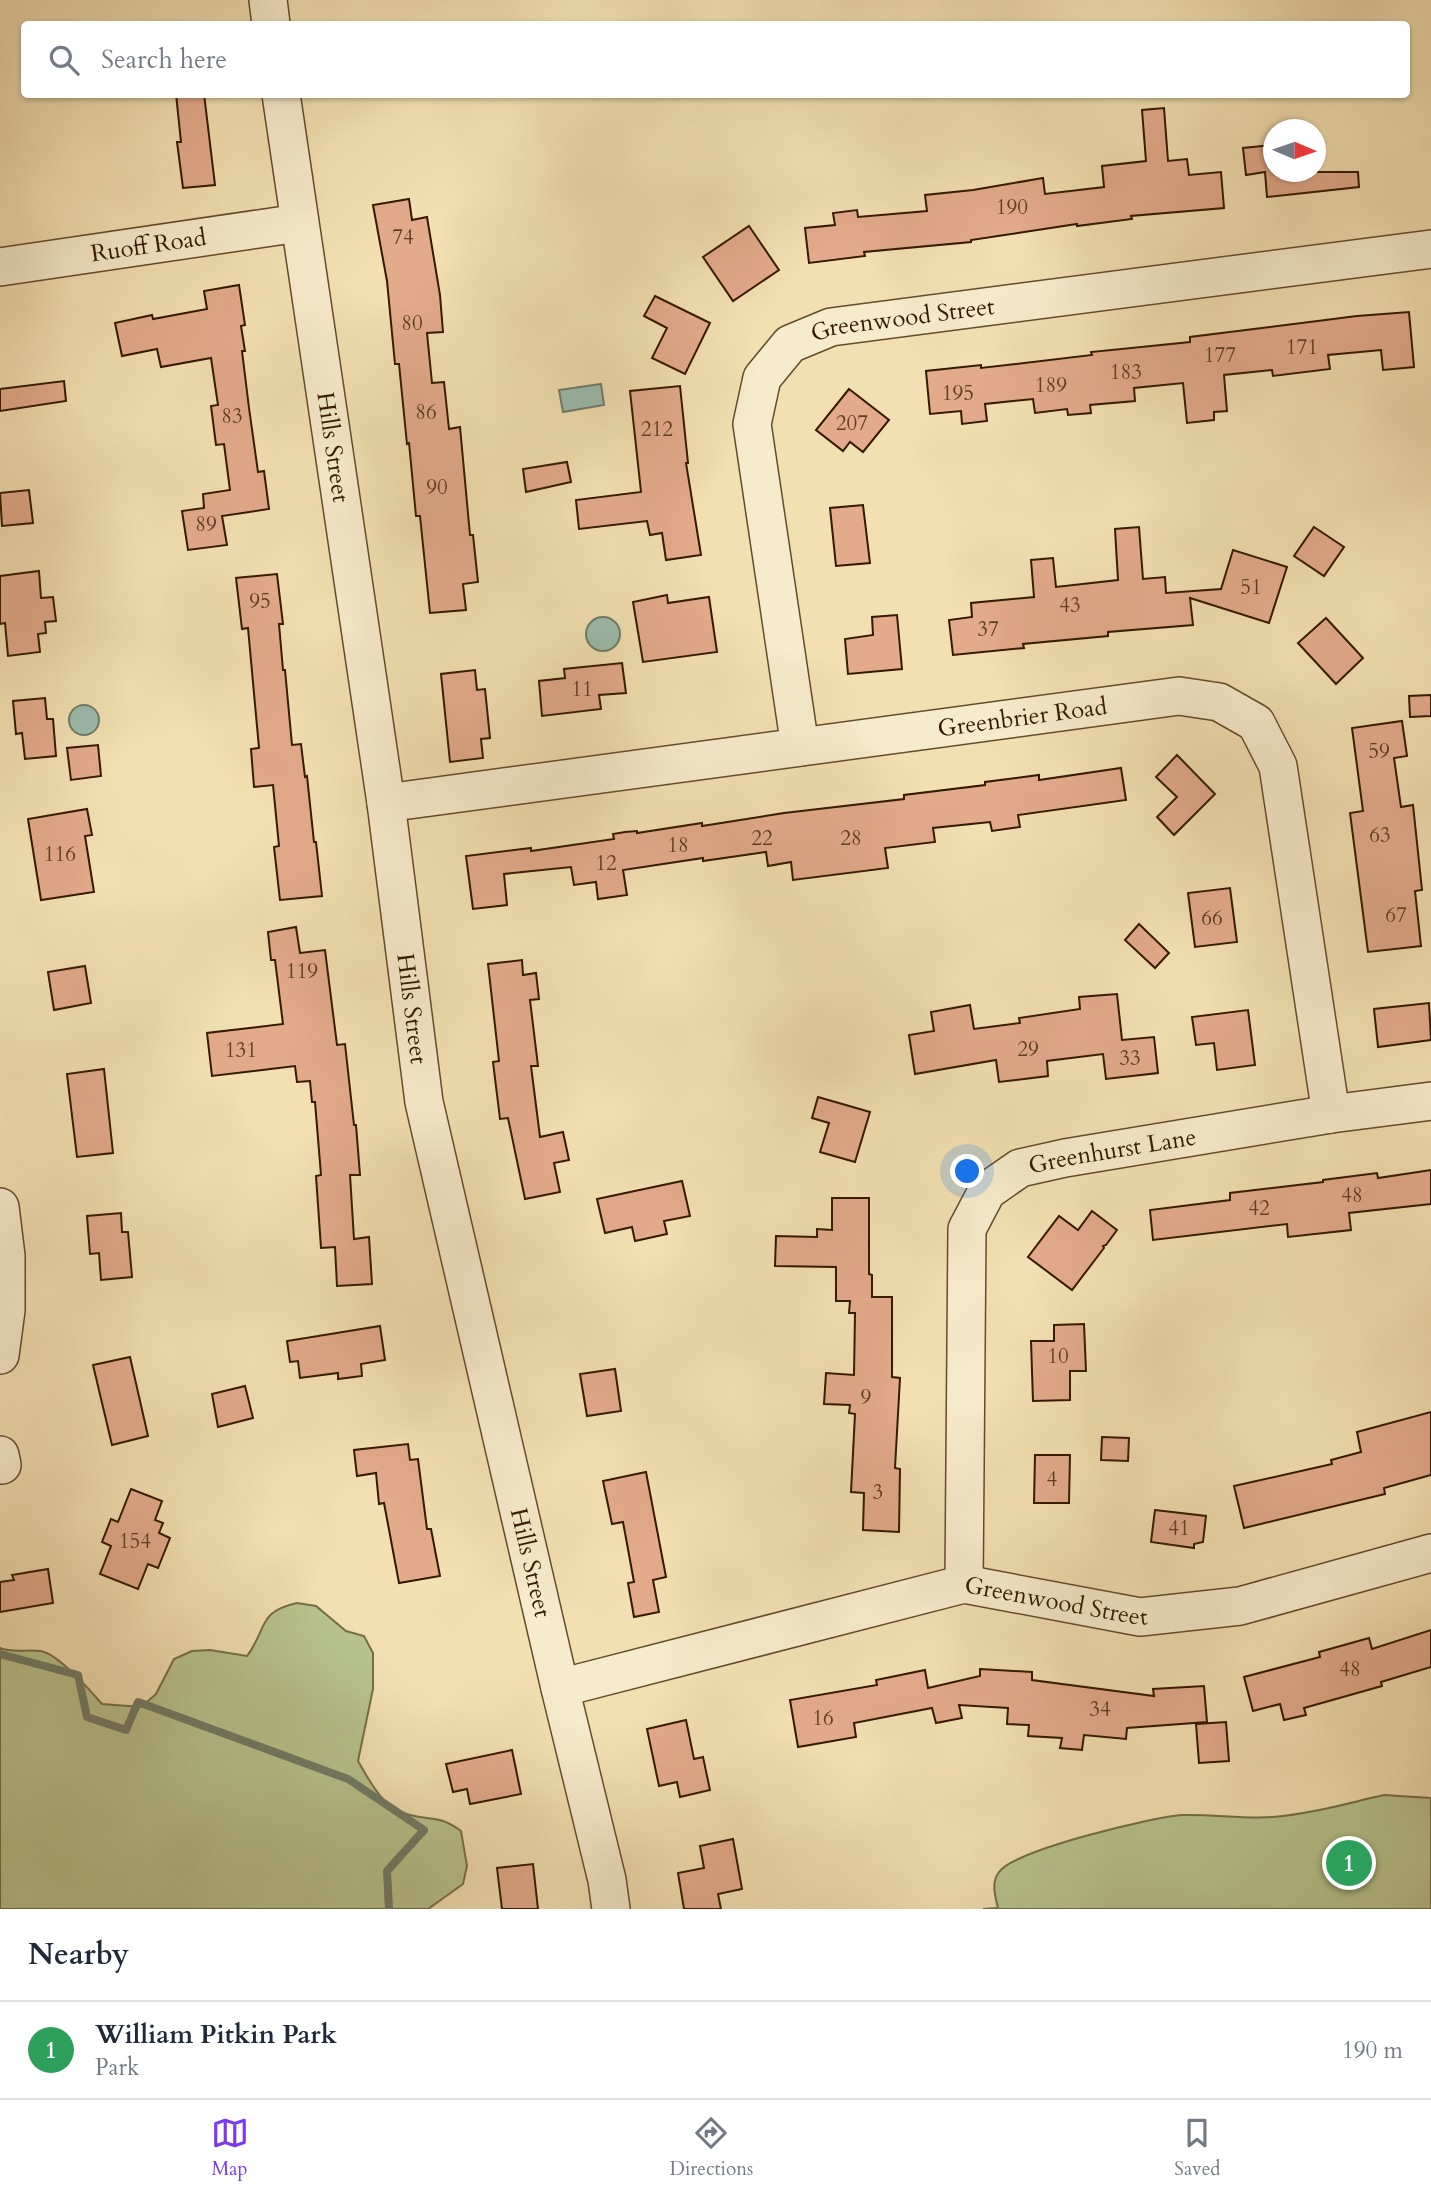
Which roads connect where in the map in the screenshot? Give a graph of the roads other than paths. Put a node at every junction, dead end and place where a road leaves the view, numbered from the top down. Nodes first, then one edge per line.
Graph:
1 (268, 0) edge
2 (271, 21) edge
3 (282, 98) edge
4 (299, 223) junction
5 (1431, 249) edge
6 (0, 267) edge
7 (800, 747) junction
8 (386, 803) junction
9 (1431, 1101) edge
10 (1331, 1114) junction
11 (0, 1207) edge
12 (0, 1355) edge
13 (1431, 1553) edge
14 (964, 1584) junction
15 (560, 1688) junction
16 (611, 1909) edge

1 - 2 street
3 - 4 street, Hills Street
4 - 6 street, Ruoff Road
4 - 8 street, Hills Street
5 - 7 street, Greenwood Street
7 - 8 street, Greenbrier Road
7 - 10 street, Greenbrier Road
8 - 15 street, Hills Street
9 - 10 street, Greenhurst Lane
10 - 14 street, Greenhurst Lane
11 - 12 street
13 - 14 street, Greenwood Street
14 - 15 street, Greenwood Street
15 - 16 street, Hills Street

